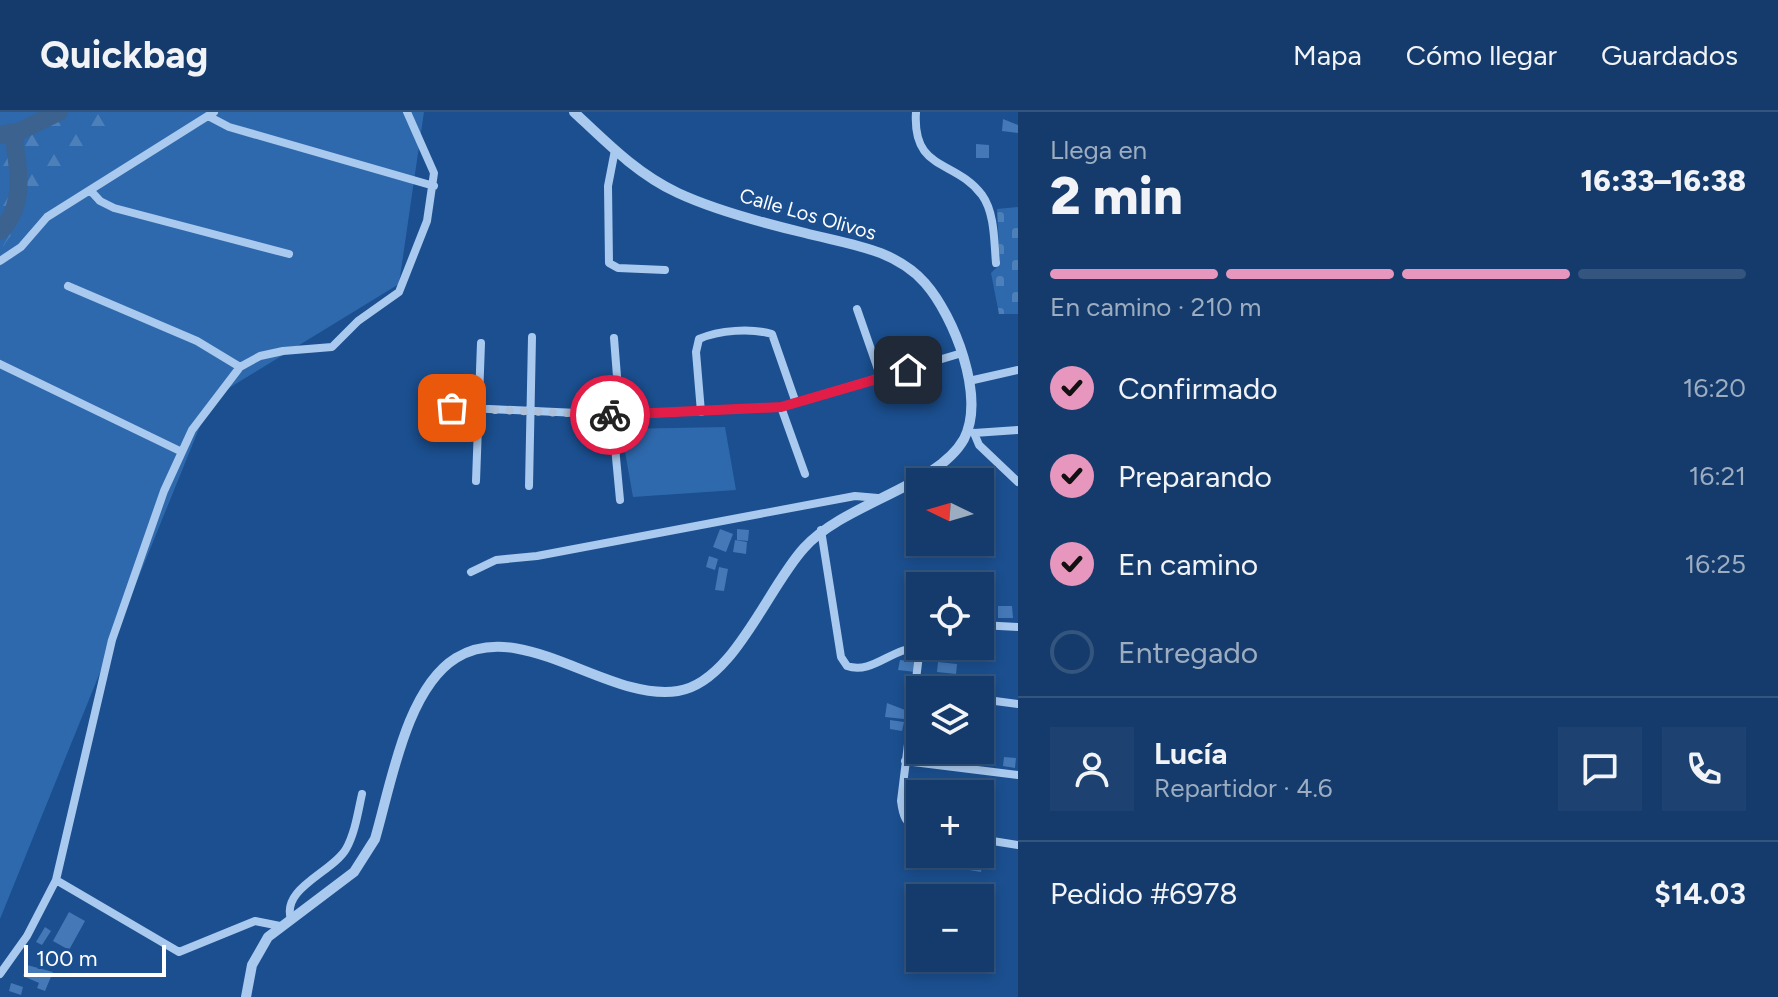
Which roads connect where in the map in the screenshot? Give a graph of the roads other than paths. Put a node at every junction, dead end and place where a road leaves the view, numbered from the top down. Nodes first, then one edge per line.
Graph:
1 (407, 112) edge
2 (574, 112) edge
3 (211, 114) edge
4 (916, 115) edge
5 (615, 150) junction
6 (434, 186) junction
7 (90, 190) junction
8 (289, 254) dead end
9 (0, 261) edge
10 (996, 263) dead end
11 (665, 270) dead end
12 (68, 286) dead end
13 (857, 309) dead end
14 (532, 337) dead end
15 (614, 338) dead end
16 (481, 343) dead end
17 (962, 353) junction
18 (0, 364) edge
19 (240, 367) junction
20 (1018, 370) edge
21 (881, 378) junction
22 (969, 381) junction
23 (796, 403) junction
24 (426, 406) dead end
25 (781, 407) junction
26 (479, 409) junction
27 (531, 411) junction
28 (701, 412) junction
29 (616, 415) junction
30 (971, 430) junction
31 (1018, 430) edge
32 (182, 452) junction
33 (805, 474) dead end
34 (476, 481) dead end
35 (1018, 482) edge
36 (529, 486) dead end
37 (878, 498) junction
38 (620, 500) dead end
39 (821, 530) junction
40 (471, 572) dead end
41 (994, 626) edge
42 (1018, 627) edge
43 (906, 649) edge
44 (994, 701) edge
45 (1018, 704) edge
46 (906, 756) edge
47 (905, 761) junction
48 (1018, 775) edge
49 (362, 794) dead end
50 (906, 820) edge
51 (994, 841) edge
52 (1018, 845) edge
53 (56, 880) junction
54 (291, 919) junction
55 (280, 926) junction
56 (0, 974) edge
57 (246, 997) edge

1 - 6 street
2 - 5 street, Calle Los Olivos
3 - 6 street
3 - 7 street
4 - 10 street
5 - 11 street
5 - 17 street, Calle Los Olivos
6 - 19 street
7 - 8 street
7 - 9 street
12 - 19 street
13 - 21 street
14 - 27 street
15 - 29 street
16 - 26 street
17 - 21 street
17 - 22 street, Calle Los Olivos
18 - 32 street
19 - 32 street
20 - 22 street
21 - 23 street
22 - 30 street, Calle Los Olivos
23 - 25 street
23 - 28 street
24 - 26 street
25 - 28 street
25 - 33 street
26 - 27 street
26 - 34 street
27 - 29 street
27 - 36 street
28 - 29 street
29 - 38 street
30 - 31 street
30 - 35 street
30 - 37 street
32 - 53 street
37 - 39 street
37 - 40 street
39 - 43 street
39 - 54 street
41 - 42 street
44 - 45 street
46 - 47 street
47 - 48 street
47 - 50 street
49 - 54 street
51 - 52 street
53 - 55 street
53 - 56 street
54 - 55 street
55 - 57 street

